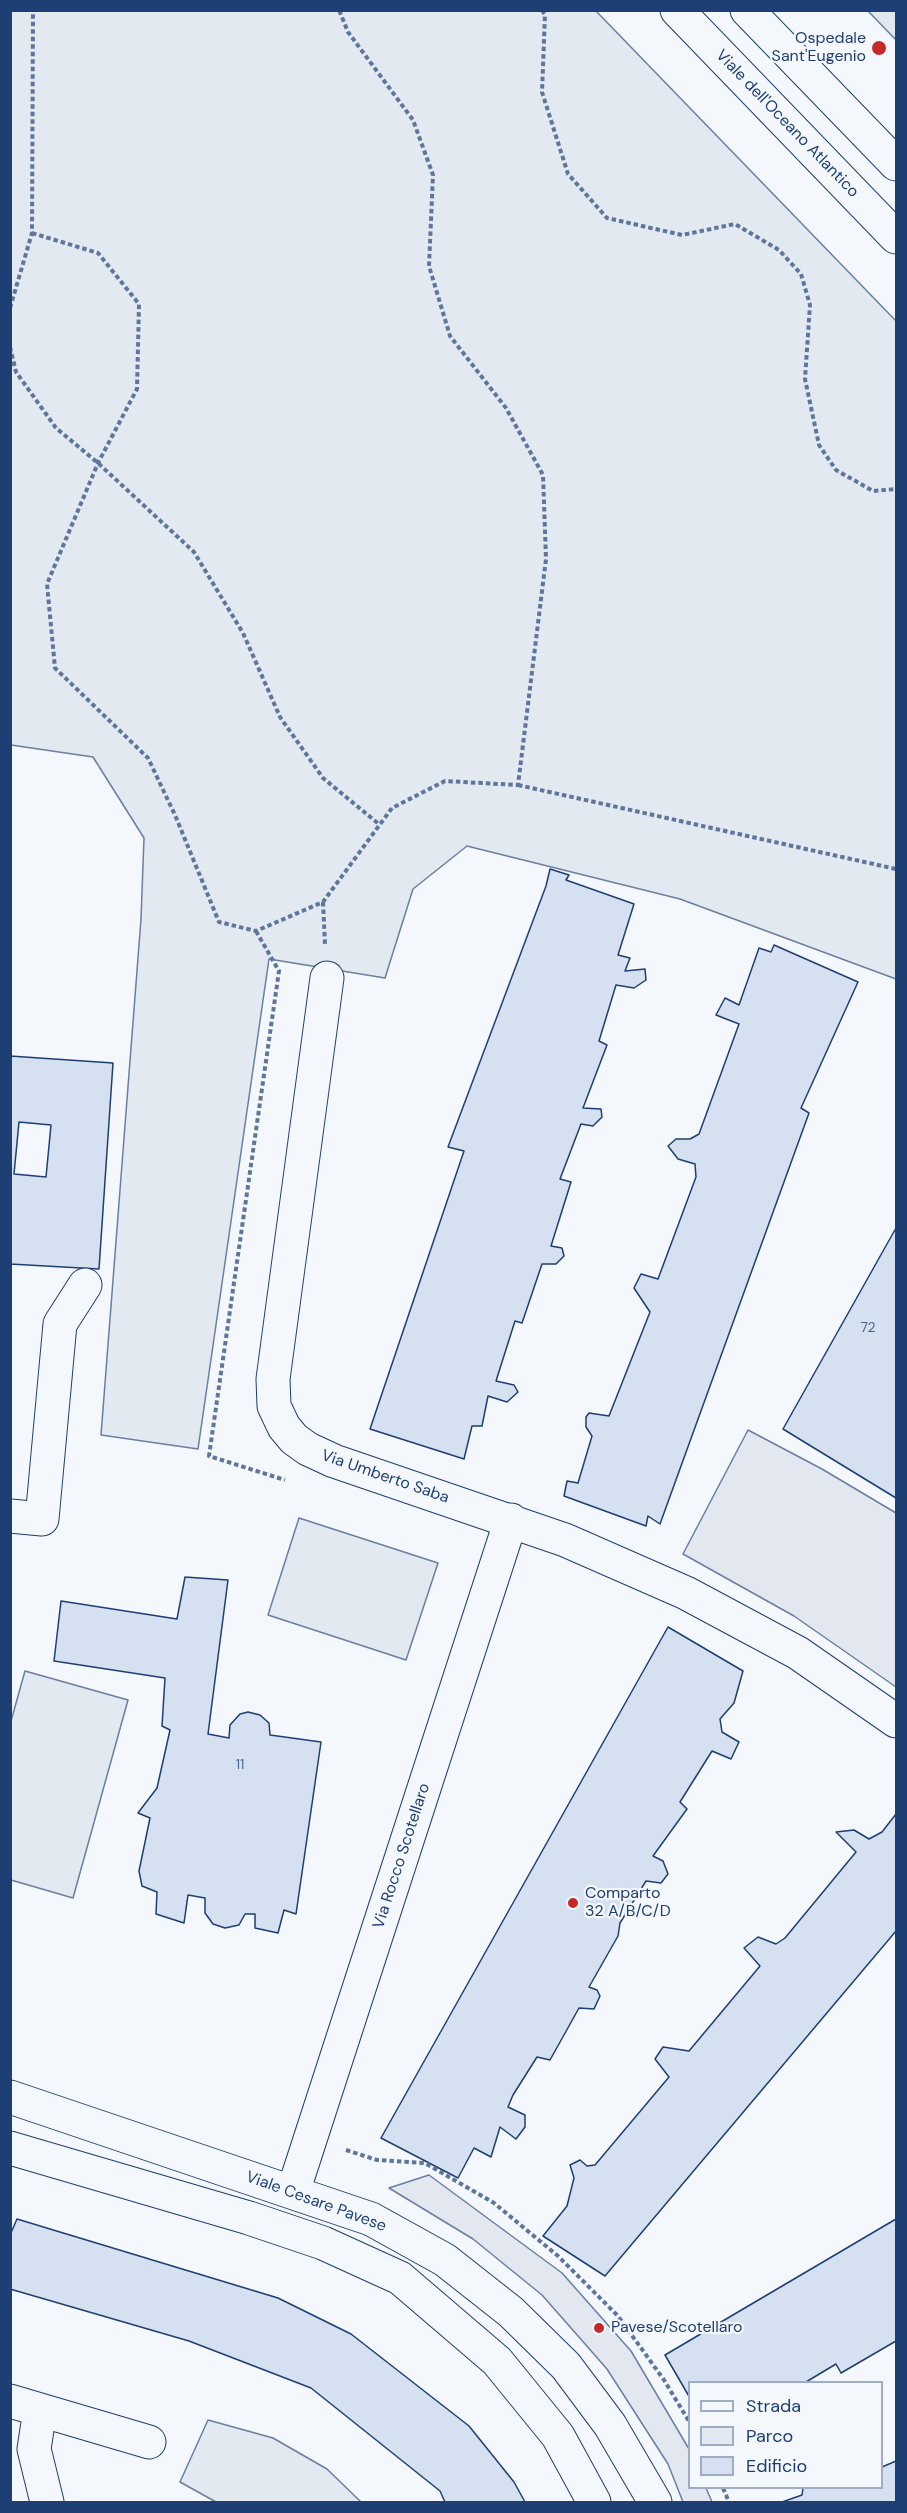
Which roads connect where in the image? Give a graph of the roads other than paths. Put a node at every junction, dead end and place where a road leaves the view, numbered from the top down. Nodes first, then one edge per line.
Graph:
1 (677, 10) edge
2 (747, 10) edge
3 (897, 164) edge
4 (897, 237) edge
5 (327, 978) dead end
6 (85, 1285) dead end
7 (10, 1516) edge
8 (512, 1520) junction
9 (897, 1721) edge
10 (10, 2097) edge
11 (10, 2148) edge
12 (293, 2192) junction
13 (26, 2405) edge
14 (149, 2442) dead end
15 (47, 2502) edge
16 (594, 2502) edge
17 (655, 2502) edge

1 - 4 street, Viale dell'Oceano Atlantico
2 - 3 street
5 - 8 street, Via Umberto Saba
6 - 7 street
8 - 9 street, Via Umberto Saba
8 - 12 street, Via Rocco Scotellaro
10 - 12 street, Viale Cesare Pavese
11 - 16 street
12 - 17 street, Viale Cesare Pavese
13 - 14 street
13 - 15 street

